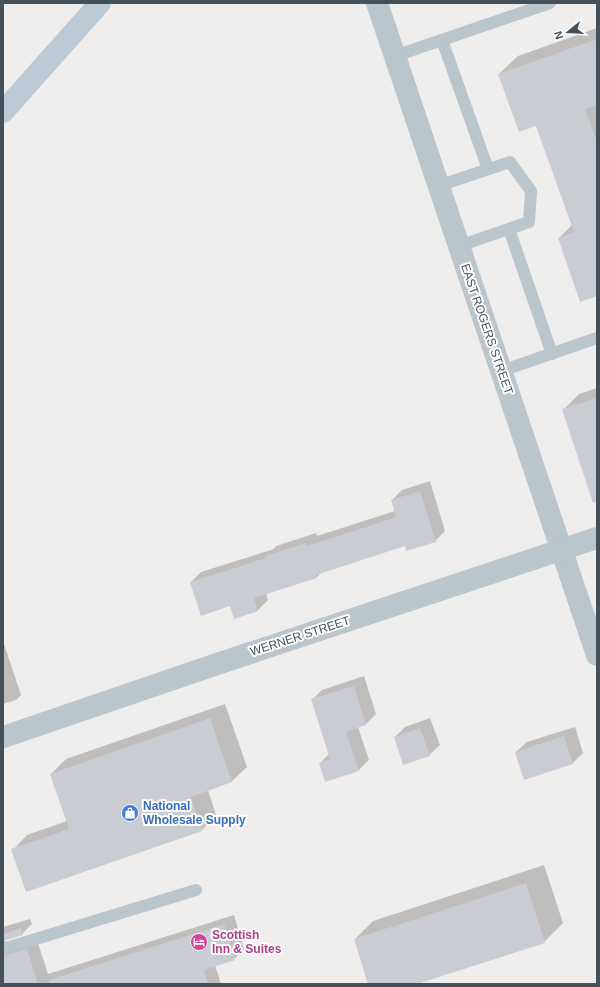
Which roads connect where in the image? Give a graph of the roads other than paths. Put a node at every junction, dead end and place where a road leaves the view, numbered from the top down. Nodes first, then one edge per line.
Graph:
1 (100, 3) edge
2 (377, 3) edge
3 (550, 3) edge
4 (442, 40) junction
5 (394, 56) junction
6 (3, 112) edge
7 (488, 169) junction
8 (438, 186) junction
9 (509, 229) junction
10 (459, 246) junction
11 (597, 338) edge
12 (552, 354) junction
13 (501, 371) junction
14 (597, 538) edge
15 (561, 550) junction
16 (597, 655) edge
17 (3, 737) edge
18 (196, 890) dead end
19 (3, 949) edge

1 - 6 main road
2 - 5 street, EAST ROGERS STREET
3 - 4 lane
4 - 5 lane
4 - 7 lane
5 - 8 street, EAST ROGERS STREET
7 - 8 lane
7 - 9 lane
8 - 10 street, EAST ROGERS STREET
9 - 10 lane
9 - 12 lane
10 - 13 street, EAST ROGERS STREET
11 - 12 lane
12 - 13 lane
13 - 15 street, EAST ROGERS STREET
14 - 15 street, WERNER STREET
15 - 16 street, EAST ROGERS STREET
15 - 17 street, WERNER STREET
18 - 19 lane

